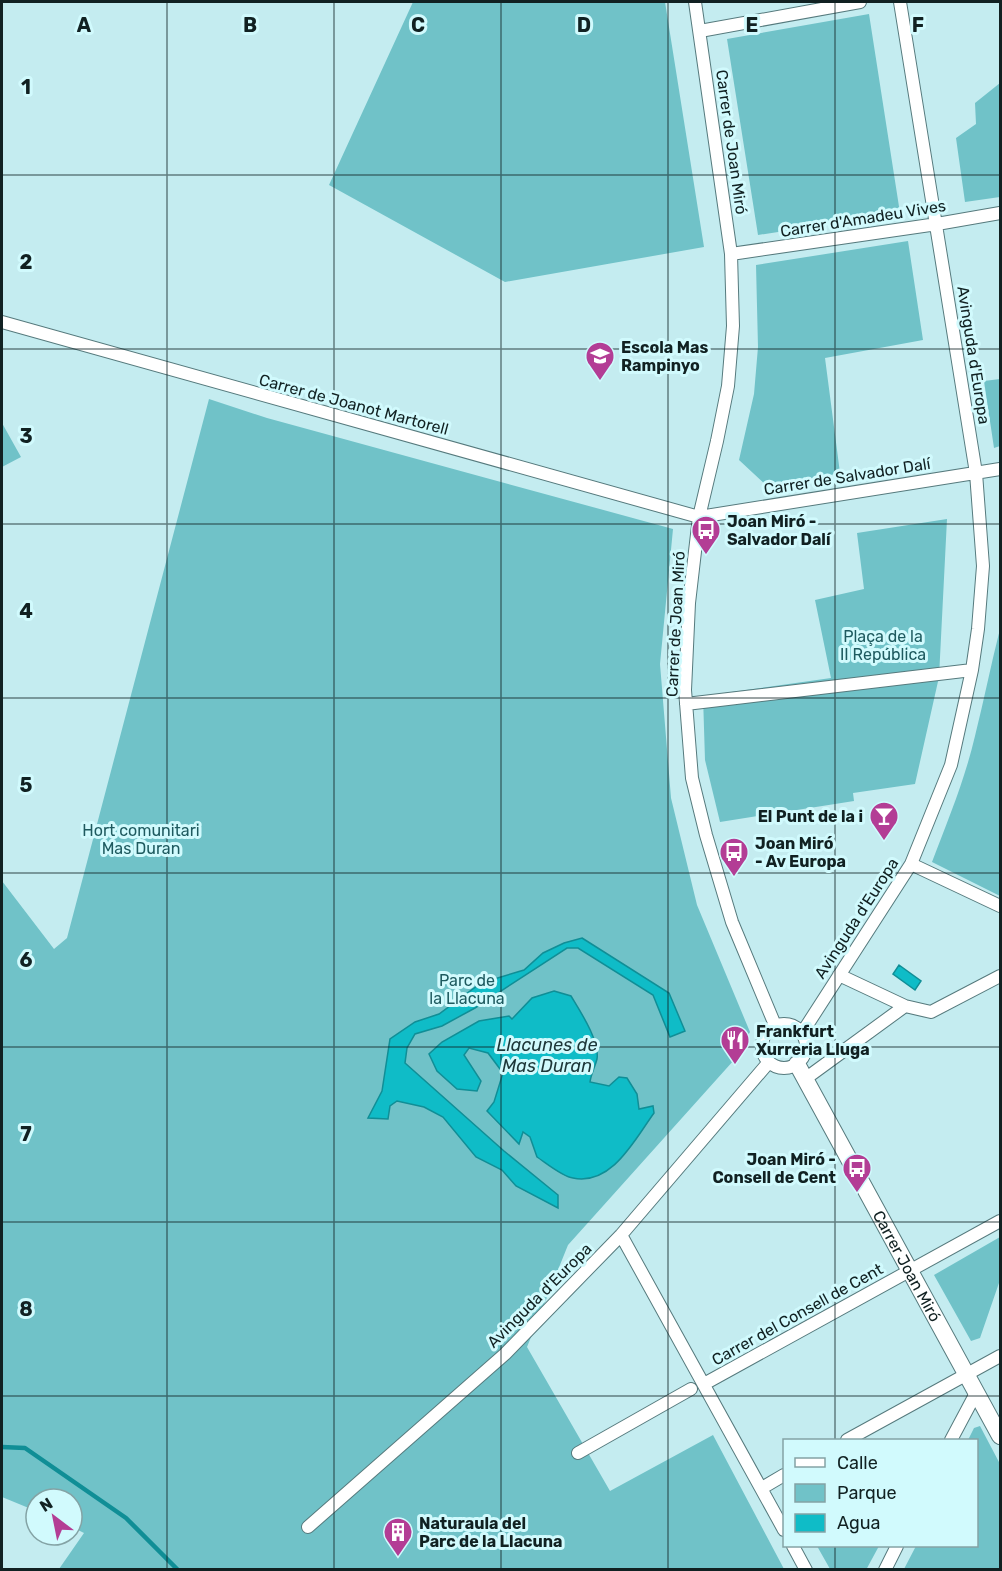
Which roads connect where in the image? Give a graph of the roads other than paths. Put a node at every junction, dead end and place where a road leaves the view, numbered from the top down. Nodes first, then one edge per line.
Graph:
1 (695, 2) edge
2 (860, 2) edge
3 (900, 2) edge
4 (699, 31) junction
5 (1000, 213) edge
6 (937, 224) junction
7 (730, 254) junction
8 (2, 322) edge
9 (1000, 469) edge
10 (976, 473) junction
11 (699, 518) junction
12 (972, 670) junction
13 (686, 704) junction
14 (911, 864) junction
15 (1000, 906) edge
16 (839, 975) junction
17 (1000, 976) edge
18 (905, 1006) junction
19 (775, 1025) junction
20 (802, 1033) junction
21 (769, 1062) junction
22 (801, 1071) junction
23 (1000, 1221) edge
24 (621, 1235) junction
25 (910, 1272) junction
26 (1000, 1355) edge
27 (965, 1374) junction
28 (704, 1384) junction
29 (691, 1389) dead end
30 (976, 1393) junction
31 (1000, 1436) edge
32 (849, 1439) edge
33 (952, 1439) edge
34 (578, 1453) dead end
35 (783, 1476) edge
36 (762, 1488) junction
37 (308, 1527) dead end
38 (783, 1528) edge
39 (794, 1547) edge
40 (896, 1547) edge
41 (806, 1569) edge
42 (885, 1569) edge

1 - 4 street, Carrer de Joan Miró
2 - 4 street
3 - 6 street, Avinguda d'Europa
4 - 7 street, Carrer de Joan Miró
5 - 6 street, Carrer d'Amadeu Vives
6 - 7 street, Carrer d'Amadeu Vives
6 - 10 street, Avinguda d'Europa
7 - 11 street, Carrer de Joan Miró
8 - 11 street, Carrer de Joanot Martorell
9 - 10 street, Carrer de Salvador Dalí
10 - 11 street, Carrer de Salvador Dalí
10 - 12 street, Avinguda d'Europa
11 - 13 street, Carrer de Joan Miró
12 - 13 street
12 - 14 street, Avinguda d'Europa
13 - 19 street, Carrer de Joan Miró
14 - 15 street
14 - 16 street, Avinguda d'Europa
16 - 18 street
16 - 20 street, Avinguda d'Europa
17 - 18 street
18 - 22 street
19 - 20 street
19 - 21 street
20 - 22 street
21 - 22 street
21 - 24 street, Avinguda d'Europa
22 - 25 street, Carrer Joan Miró
23 - 25 street, Carrer del Consell de Cent
24 - 28 street
24 - 37 street, Avinguda d'Europa
25 - 27 street, Carrer Joan Miró
25 - 28 street, Carrer del Consell de Cent
26 - 27 street
27 - 30 street, Carrer Joan Miró
27 - 32 street
28 - 36 street
29 - 34 street
30 - 31 street, Carrer Joan Miró
30 - 33 street
35 - 36 street
36 - 38 street
39 - 41 street
40 - 42 street

